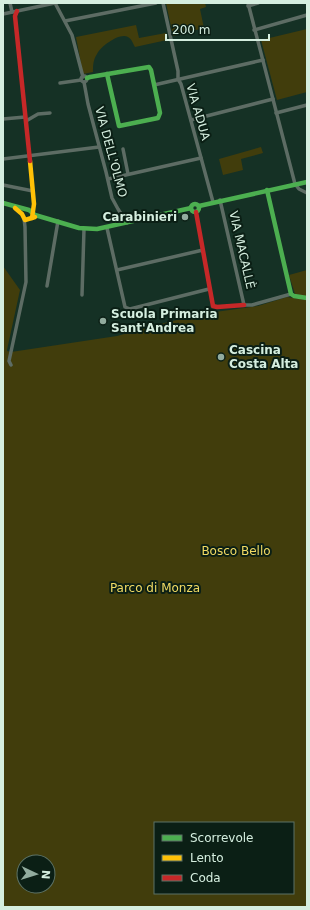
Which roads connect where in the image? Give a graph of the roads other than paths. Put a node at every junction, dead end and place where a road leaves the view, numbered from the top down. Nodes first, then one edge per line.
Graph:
1 (10, 3) edge
2 (55, 3) edge
3 (129, 3) edge
4 (156, 3) edge
5 (163, 3) edge
6 (258, 3) edge
7 (248, 4) edge
8 (130, 8) junction
9 (14, 11) junction
10 (3, 14) edge
11 (307, 15) edge
12 (65, 21) junction
13 (254, 30) junction
14 (263, 60) junction
15 (107, 74) junction
16 (83, 79) junction
17 (178, 79) junction
18 (60, 83) dead end
19 (154, 85) junction
20 (273, 98) junction
21 (307, 105) edge
22 (50, 113) dead end
23 (276, 113) junction
24 (26, 119) junction
25 (3, 120) edge
26 (191, 120) junction
27 (100, 148) junction
28 (123, 149) dead end
29 (29, 157) junction
30 (201, 158) junction
31 (3, 159) edge
32 (128, 174) junction
33 (108, 179) junction
34 (307, 182) edge
35 (3, 184) edge
36 (296, 184) junction
37 (267, 190) junction
38 (33, 191) junction
39 (307, 192) edge
40 (220, 200) junction
41 (213, 202) junction
42 (3, 203) edge
43 (199, 206) junction
44 (191, 208) junction
45 (196, 212) junction
46 (28, 215) junction
47 (58, 221) junction
48 (127, 223) junction
49 (107, 228) junction
50 (84, 229) junction
51 (202, 250) junction
52 (117, 270) junction
53 (47, 286) dead end
54 (209, 289) junction
55 (291, 294) junction
56 (82, 295) dead end
57 (307, 298) edge
58 (244, 305) junction
59 (11, 365) dead end

1 - 9 street
2 - 9 street
2 - 12 street, VIA DELL'OLMO
3 - 8 street
4 - 8 street
5 - 17 street, VIA ADUA
6 - 7 street
7 - 13 street
8 - 12 street
9 - 10 street
9 - 24 street
11 - 13 street
12 - 16 street, VIA DELL'OLMO
13 - 14 street
14 - 17 street
14 - 20 street
15 - 16 street
15 - 19 street
15 - 19 street
16 - 18 street
16 - 27 street, VIA DELL'OLMO
17 - 19 street
17 - 26 street, VIA ADUA
20 - 23 street
20 - 26 street
21 - 23 street
22 - 24 street
23 - 36 street
24 - 25 street
24 - 29 street
26 - 30 street, VIA ADUA
27 - 29 street
27 - 33 street, VIA DELL'OLMO
28 - 32 street
29 - 31 street
29 - 38 street
30 - 32 street
30 - 41 street, VIA ADUA
32 - 33 street
33 - 48 street, VIA DELL'OLMO
34 - 36 street
35 - 38 street
36 - 37 street
36 - 39 street
37 - 40 street
37 - 55 street
38 - 46 street
40 - 41 street
40 - 58 street, VIA MACALLÈ
41 - 43 street
42 - 46 street
43 - 44 street
43 - 45 street
44 - 45 street
44 - 48 street
45 - 51 street
46 - 47 street
46 - 59 street
47 - 50 street
47 - 53 street
48 - 49 street
49 - 50 street
49 - 52 street
50 - 56 street
51 - 52 street
51 - 54 street
52 - 54 street
54 - 58 street
55 - 57 street
55 - 58 street

